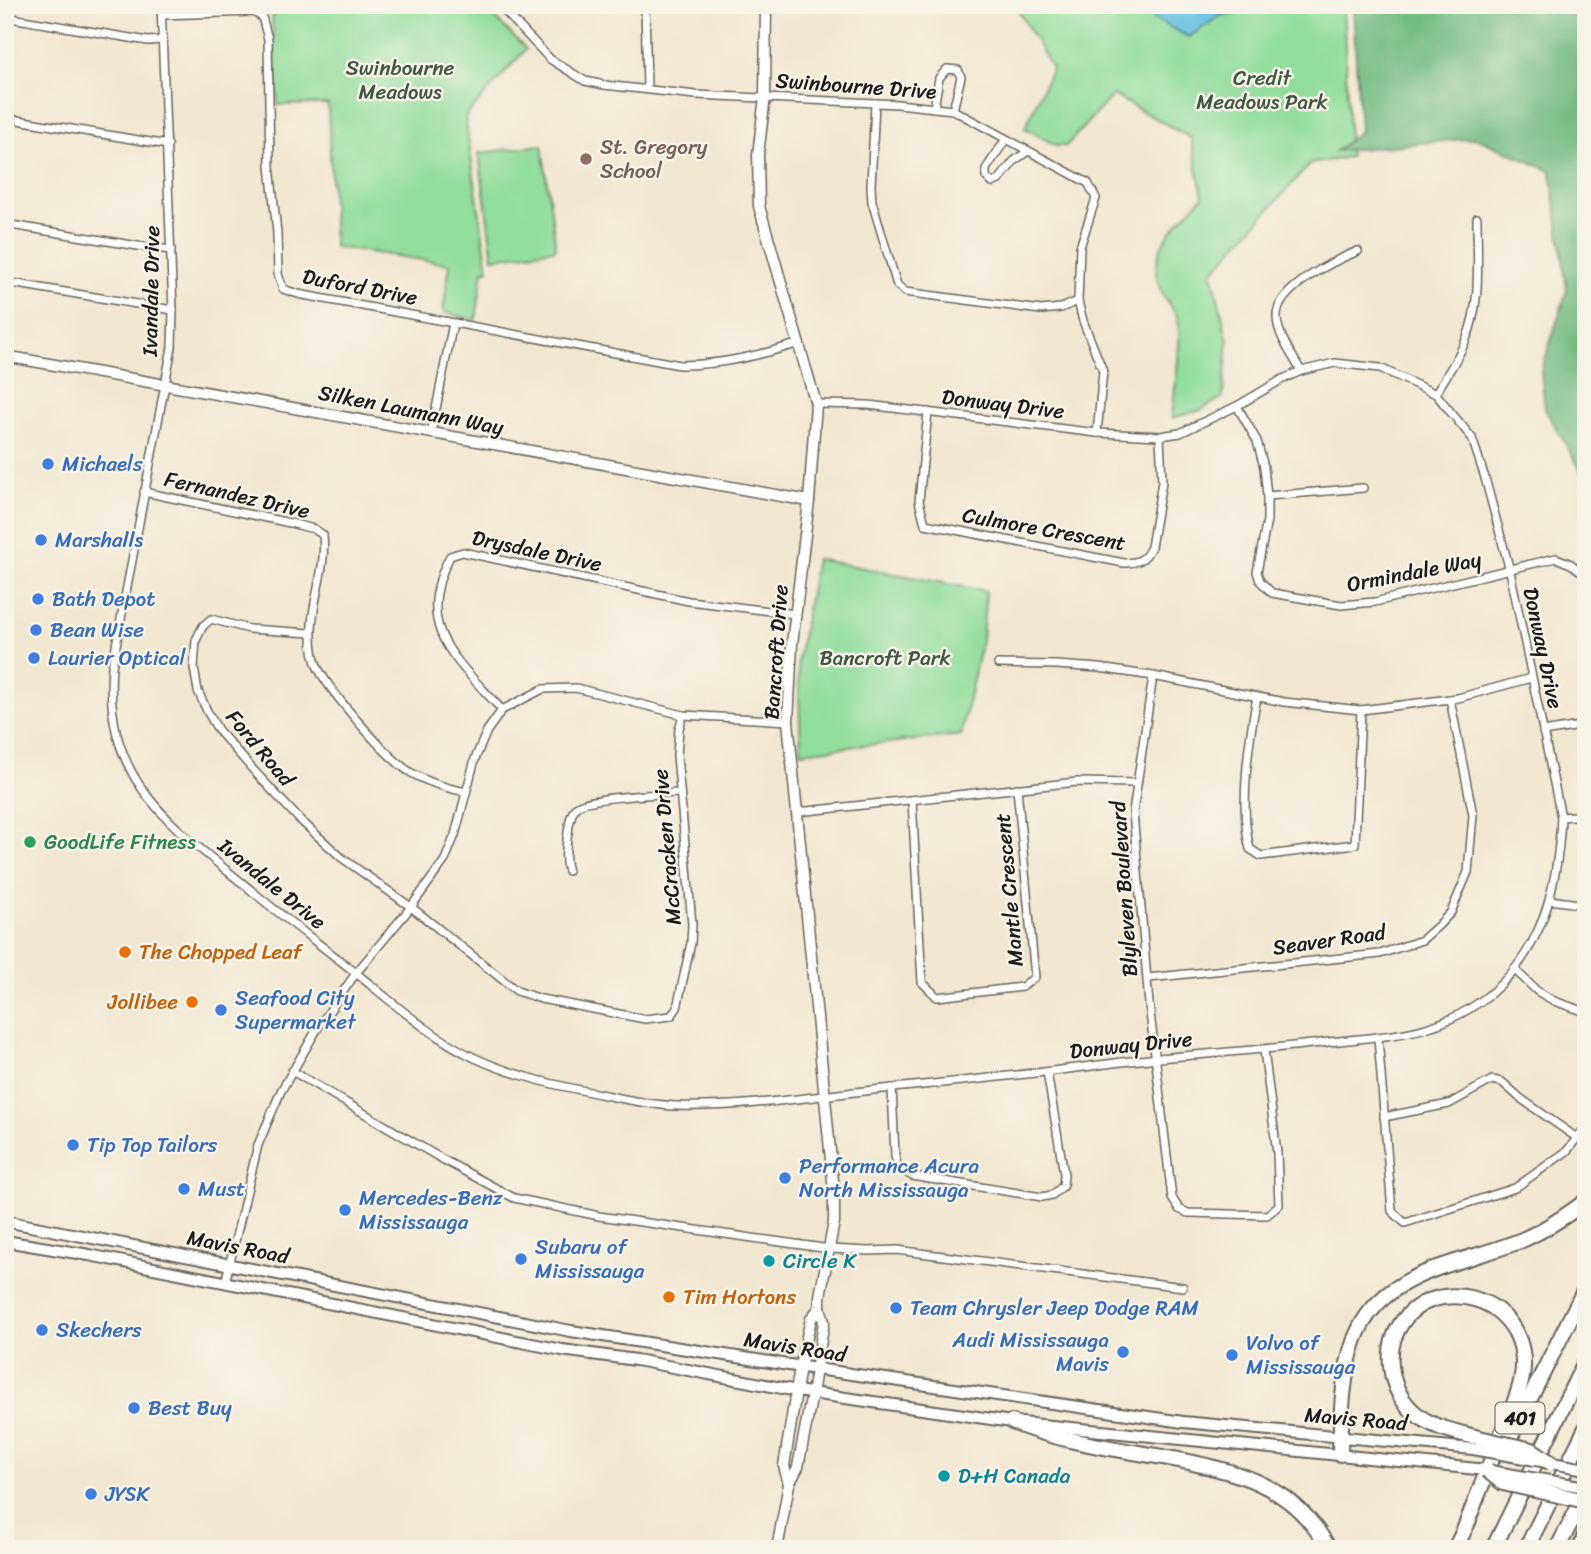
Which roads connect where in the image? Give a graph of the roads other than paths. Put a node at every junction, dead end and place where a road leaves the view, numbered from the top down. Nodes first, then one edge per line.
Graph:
1 (161, 5) edge
2 (499, 5) edge
3 (645, 5) edge
4 (766, 5) edge
5 (162, 15) junction
6 (5, 17) edge
7 (162, 40) junction
8 (647, 89) junction
9 (765, 97) junction
10 (875, 103) junction
11 (934, 108) junction
12 (953, 110) junction
13 (5, 118) edge
14 (1006, 139) junction
15 (167, 145) junction
16 (1028, 151) junction
17 (1476, 218) dead end
18 (5, 224) edge
19 (171, 250) junction
20 (1358, 251) dead end
21 (5, 282) edge
22 (1078, 301) junction
23 (173, 310) junction
24 (453, 323) junction
25 (800, 343) junction
26 (5, 356) edge
27 (1301, 372) junction
28 (164, 383) junction
29 (1436, 394) junction
30 (816, 404) junction
31 (1237, 406) junction
32 (928, 412) junction
33 (1097, 433) junction
34 (431, 434) junction
35 (1160, 436) junction
36 (1363, 488) dead end
37 (144, 492) junction
38 (1267, 496) junction
39 (809, 501) junction
40 (1510, 571) junction
41 (1583, 573) dead end
42 (795, 614) junction
43 (311, 633) junction
44 (998, 664) dead end
45 (1153, 676) junction
46 (1531, 678) junction
47 (1257, 697) junction
48 (1450, 699) junction
49 (502, 710) junction
50 (1361, 710) junction
51 (683, 715) junction
52 (788, 721) junction
53 (1586, 725) edge
54 (1543, 732) junction
55 (1135, 783) junction
56 (1017, 788) junction
57 (466, 792) junction
58 (679, 793) junction
59 (912, 800) junction
60 (798, 812) junction
61 (1586, 815) edge
62 (1561, 817) junction
63 (568, 871) dead end
64 (1550, 900) junction
65 (1586, 905) edge
66 (411, 907) junction
67 (1515, 970) junction
68 (356, 973) junction
69 (1148, 978) junction
70 (1586, 1012) edge
71 (1378, 1038) junction
72 (1264, 1050) junction
73 (1156, 1058) junction
74 (292, 1071) junction
75 (1047, 1072) junction
76 (892, 1088) junction
77 (823, 1096) junction
78 (1384, 1116) junction
79 (1586, 1126) edge
80 (1577, 1138) junction
81 (1586, 1201) edge
82 (5, 1221) edge
83 (5, 1241) edge
84 (830, 1249) junction
85 (229, 1265) junction
86 (225, 1283) junction
87 (1183, 1287) dead end
88 (1586, 1287) edge
89 (820, 1307) junction
90 (1586, 1360) edge
91 (800, 1367) junction
92 (815, 1369) junction
93 (797, 1391) junction
94 (812, 1394) junction
95 (1012, 1422) junction
96 (1586, 1428) edge
97 (1340, 1437) junction
98 (1476, 1443) junction
99 (1340, 1454) junction
100 (1551, 1462) joint
101 (1586, 1469) edge
102 (1487, 1470) junction
103 (789, 1484) junction
104 (1586, 1487) edge
105 (1586, 1493) edge
106 (1586, 1501) edge
107 (1465, 1528) junction
108 (1586, 1533) edge
109 (777, 1549) edge
110 (1329, 1549) edge
111 (1455, 1549) edge
112 (1493, 1549) edge
113 (1526, 1549) edge
114 (1557, 1549) edge
115 (1580, 1549) edge

1 - 5 street, Ivandale Drive
2 - 8 street, Swinbourne Drive
3 - 8 street
4 - 9 street, Bancroft Drive
5 - 7 street, Ivandale Drive
5 - 24 street, Duford Drive
6 - 7 street
7 - 15 street, Ivandale Drive
8 - 9 street, Swinbourne Drive
9 - 10 street, Swinbourne Drive
9 - 25 street, Bancroft Drive
10 - 11 street, Swinbourne Drive
10 - 22 street
11 - 12 street, Swinbourne Drive
11 - 12 street
12 - 14 street, Swinbourne Drive
13 - 15 street
14 - 16 street, Swinbourne Drive
14 - 16 street
15 - 19 street, Ivandale Drive
16 - 22 street, Swinbourne Drive
17 - 29 street
18 - 19 street
19 - 23 street, Ivandale Drive
20 - 27 street
21 - 23 street
22 - 33 street, Swinbourne Drive
23 - 28 street, Ivandale Drive
24 - 25 street, Duford Drive
24 - 34 street
25 - 30 street, Bancroft Drive
26 - 28 street, Silken Laumann Way
27 - 29 street, Donway Drive
27 - 31 street, Donway Drive
28 - 34 street, Silken Laumann Way
28 - 37 street, Ivandale Drive
29 - 40 street, Donway Drive
30 - 32 street, Donway Drive
30 - 39 street, Bancroft Drive
31 - 35 street, Donway Drive
31 - 38 street, Ormindale Way
32 - 33 street, Donway Drive
32 - 35 street, Culmore Crescent
33 - 35 street, Donway Drive
34 - 39 street, Silken Laumann Way
36 - 38 street
37 - 43 street, Fernandez Drive
37 - 68 street, Ivandale Drive
38 - 40 street, Ormindale Way
39 - 42 street, Bancroft Drive
40 - 41 street, Ormindale Way
40 - 46 street, Donway Drive
42 - 49 street, Drysdale Drive
42 - 52 street, Bancroft Drive
43 - 57 street, Fernandez Drive
43 - 66 street, Ford Road
44 - 45 street
45 - 47 street
45 - 55 street, Blyleven Boulevard
46 - 48 street
46 - 54 street, Donway Drive
47 - 50 street
47 - 50 street
48 - 50 street
48 - 69 street, Seaver Road
49 - 51 street
49 - 57 street
51 - 52 street
51 - 58 street, McCracken Drive
52 - 60 street, Bancroft Drive
53 - 54 street
54 - 62 street, Donway Drive
55 - 56 street
55 - 69 street, Blyleven Boulevard
56 - 59 street
56 - 59 street, Mantle Crescent
57 - 66 street
58 - 63 street
58 - 66 street, McCracken Drive
59 - 60 street
60 - 77 street, Bancroft Drive
61 - 62 street
62 - 64 street, Donway Drive
64 - 65 street
64 - 67 street, Donway Drive
66 - 68 street
67 - 70 street
67 - 71 street, Donway Drive
68 - 74 street
68 - 77 street, Ivandale Drive
69 - 73 street, Blyleven Boulevard
71 - 72 street, Donway Drive
71 - 78 street
72 - 73 street, Donway Drive
72 - 73 street, Blyleven Boulevard
73 - 75 street, Donway Drive
74 - 84 street
74 - 85 street
75 - 76 street, Donway Drive
75 - 76 street
76 - 77 street, Donway Drive
77 - 84 street, Bancroft Drive
78 - 80 street
78 - 80 street
79 - 80 street
81 - 97 highway
82 - 85 main road, Mavis Road
83 - 86 main road, Mavis Road
84 - 87 street
84 - 89 street, Bancroft Drive
85 - 86 street
85 - 91 main road, Mavis Road
86 - 93 main road, Mavis Road
88 - 107 highway, 401
89 - 91 street, Bancroft Drive
89 - 92 street, Bancroft Drive
90 - 112 highway, 401
91 - 92 main road, Mavis Road
91 - 93 street, Bancroft Drive
92 - 94 street, Bancroft Drive
92 - 97 main road, Mavis Road
93 - 94 main road, Mavis Road
93 - 103 street, Bancroft Drive
94 - 95 main road, Mavis Road
94 - 103 street, Bancroft Drive
95 - 99 main road, Mavis Road
95 - 110 highway
96 - 113 highway
97 - 98 main road, Mavis Road
97 - 99 highway
98 - 100 highway, bridge
98 - 107 highway
99 - 102 main road, Mavis Road
100 - 101 main road, bridge
102 - 104 main road, Mavis Road, bridge
102 - 106 highway, bridge
103 - 109 street
105 - 114 highway
107 - 111 highway, 401
108 - 115 highway

